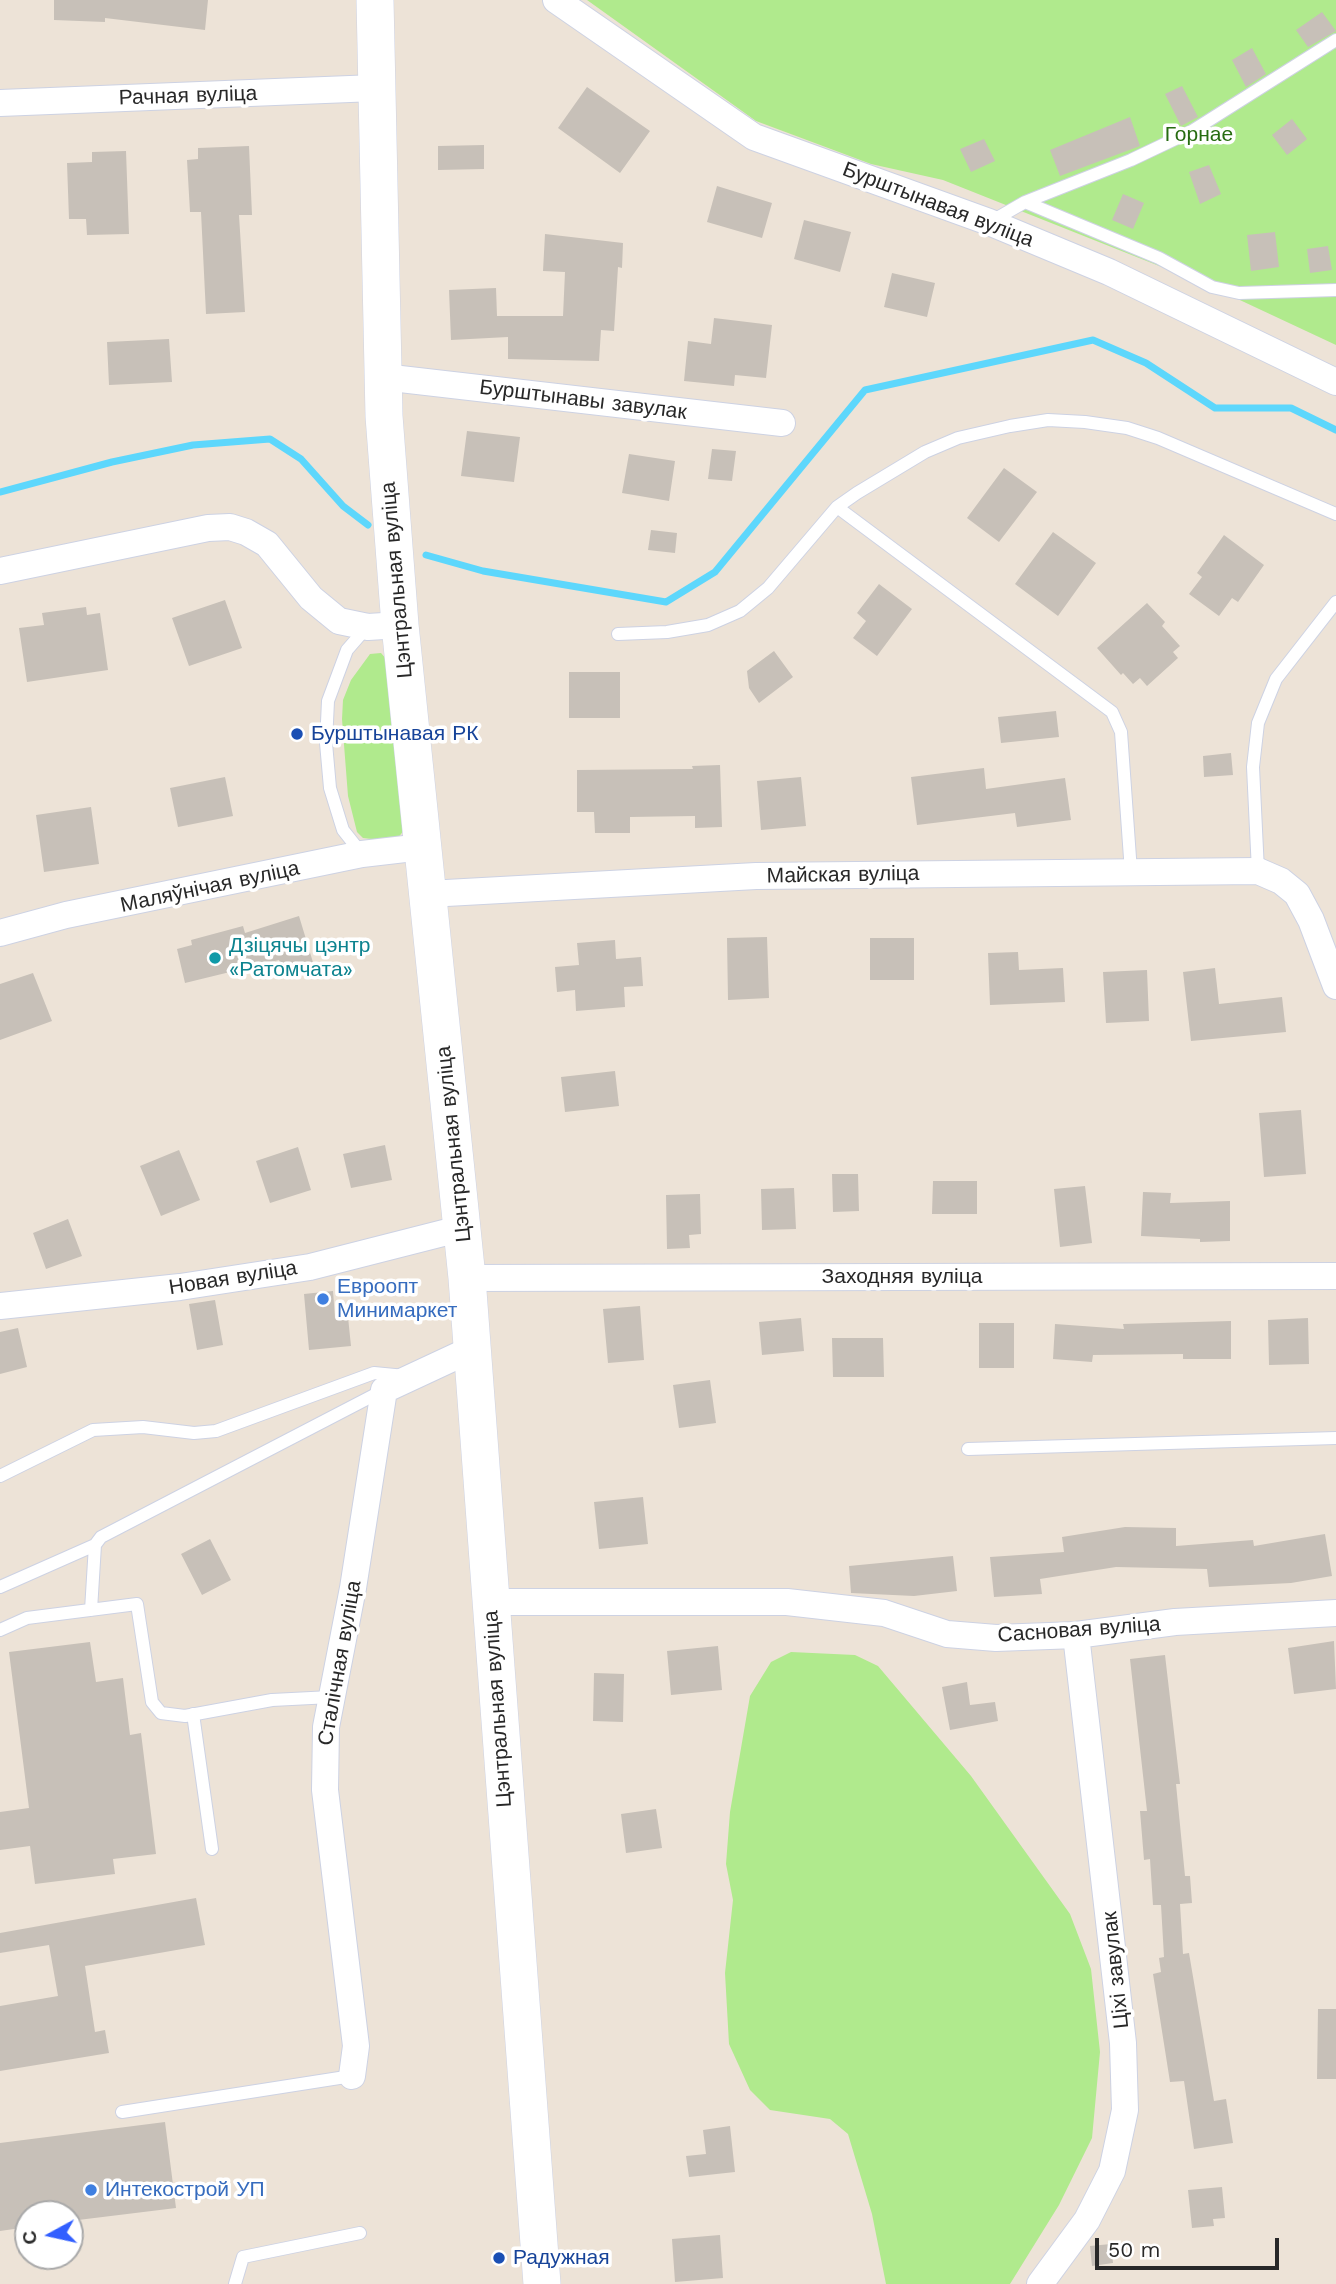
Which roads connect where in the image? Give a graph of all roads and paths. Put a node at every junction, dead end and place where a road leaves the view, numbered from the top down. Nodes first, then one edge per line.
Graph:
1 (376, 0) edge
2 (556, 0) edge
3 (1336, 40) edge
4 (376, 88) junction
5 (0, 103) edge
6 (1024, 202) junction
7 (989, 222) junction
8 (1336, 290) edge
9 (383, 377) junction
10 (1336, 382) edge
11 (782, 423) dead end
12 (837, 507) junction
13 (1336, 514) edge
14 (0, 571) edge
15 (1336, 602) edge
16 (384, 626) junction
17 (618, 634) dead end
18 (422, 848) junction
19 (362, 854) junction
20 (1258, 870) junction
21 (1131, 872) junction
22 (428, 894) junction
23 (0, 933) edge
24 (1336, 986) edge
25 (463, 1228) junction
26 (1336, 1276) edge
27 (467, 1278) junction
28 (0, 1306) edge
29 (472, 1349) junction
30 (412, 1377) junction
31 (384, 1390) junction
32 (1336, 1438) edge
33 (968, 1449) dead end
34 (0, 1476) edge
35 (95, 1545) junction
36 (0, 1587) edge
37 (490, 1602) junction
38 (91, 1610) junction
39 (1336, 1613) edge
40 (0, 1630) edge
41 (1076, 1635) junction
42 (331, 1697) junction
43 (193, 1714) junction
44 (212, 1849) dead end
45 (352, 2076) joint
46 (122, 2112) dead end
47 (360, 2233) dead end
48 (235, 2284) edge
49 (542, 2284) edge
50 (1040, 2284) edge

1 - 4 street, Цэнтральная вуліца
2 - 7 street, Бурштынавая вуліца
3 - 6 lane
4 - 5 street, Рачная вуліца
4 - 9 street, Цэнтральная вуліца
6 - 7 lane
6 - 8 lane
7 - 10 street, Бурштынавая вуліца
9 - 11 street, Бурштынавы завулак
9 - 16 street, Цэнтральная вуліца
12 - 13 lane
12 - 17 lane
12 - 21 lane
14 - 16 street
15 - 20 lane
16 - 18 street, Цэнтральная вуліца
16 - 19 lane
18 - 19 street, Маляўнічая вуліца
18 - 22 street, Цэнтральная вуліца
19 - 23 street, Маляўнічая вуліца
20 - 21 street, Майская вуліца
20 - 24 street
21 - 22 street, Майская вуліца
22 - 25 street, Цэнтральная вуліца
25 - 27 street, Цэнтральная вуліца
25 - 28 street, Новая вуліца
26 - 27 street, Заходняя вуліца
27 - 29 street, Цэнтральная вуліца
29 - 30 street
29 - 37 street, Цэнтральная вуліца
30 - 31 street
30 - 34 lane
31 - 35 lane
31 - 42 street, Сталічная вуліца
32 - 33 lane
35 - 36 lane
35 - 38 lane
37 - 41 street, Сасновая вуліца
37 - 49 street, Цэнтральная вуліца
38 - 40 lane
38 - 43 lane
39 - 41 street, Сасновая вуліца
41 - 50 street, Ціхі завулак
42 - 43 lane
42 - 45 street, Сталічная вуліца
43 - 44 lane
45 - 46 lane
47 - 48 lane

